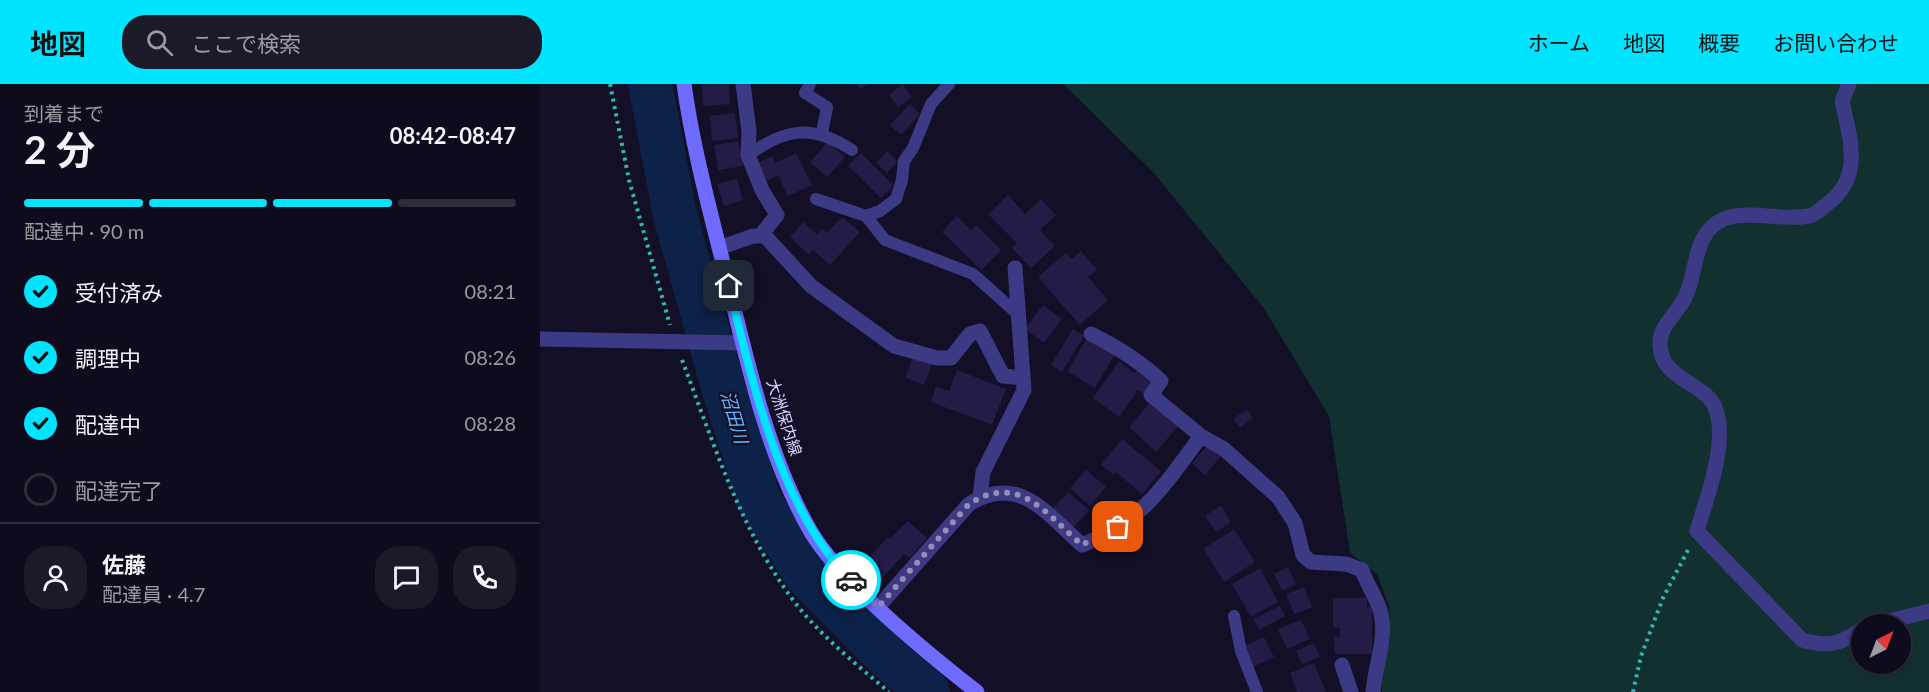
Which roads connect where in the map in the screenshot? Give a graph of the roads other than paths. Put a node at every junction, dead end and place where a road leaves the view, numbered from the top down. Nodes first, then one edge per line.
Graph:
1 (684, 84) edge
2 (743, 84) edge
3 (810, 84) edge
4 (949, 84) edge
5 (1850, 84) edge
6 (822, 134) junction
7 (852, 150) dead end
8 (748, 156) junction
9 (816, 199) dead end
10 (866, 216) junction
11 (760, 236) junction
12 (719, 248) junction
13 (1015, 268) dead end
14 (1020, 316) junction
15 (1091, 334) dead end
16 (540, 339) edge
17 (736, 343) junction
18 (1022, 378) junction
19 (1201, 436) junction
20 (980, 498) junction
21 (878, 607) junction
22 (1929, 611) edge
23 (1233, 616) dead end
24 (1911, 616) edge
25 (1851, 637) edge
26 (1342, 665) dead end
27 (977, 692) edge
28 (1257, 692) edge
29 (1351, 692) edge
30 (1373, 692) edge

1 - 12 main road, 大洲保内線
2 - 8 street
3 - 6 lane
4 - 10 lane
5 - 25 street
6 - 7 lane
6 - 8 lane
8 - 11 street
9 - 10 lane
10 - 14 lane
11 - 12 street
11 - 18 street
12 - 17 main road, 大洲保内線
13 - 14 street
14 - 18 street
15 - 19 street
16 - 17 street
17 - 21 main road, 大洲保内線
18 - 20 street
19 - 20 street
19 - 30 street
20 - 21 street
21 - 27 main road, 大洲保内線
22 - 24 street
23 - 28 lane
26 - 29 street

